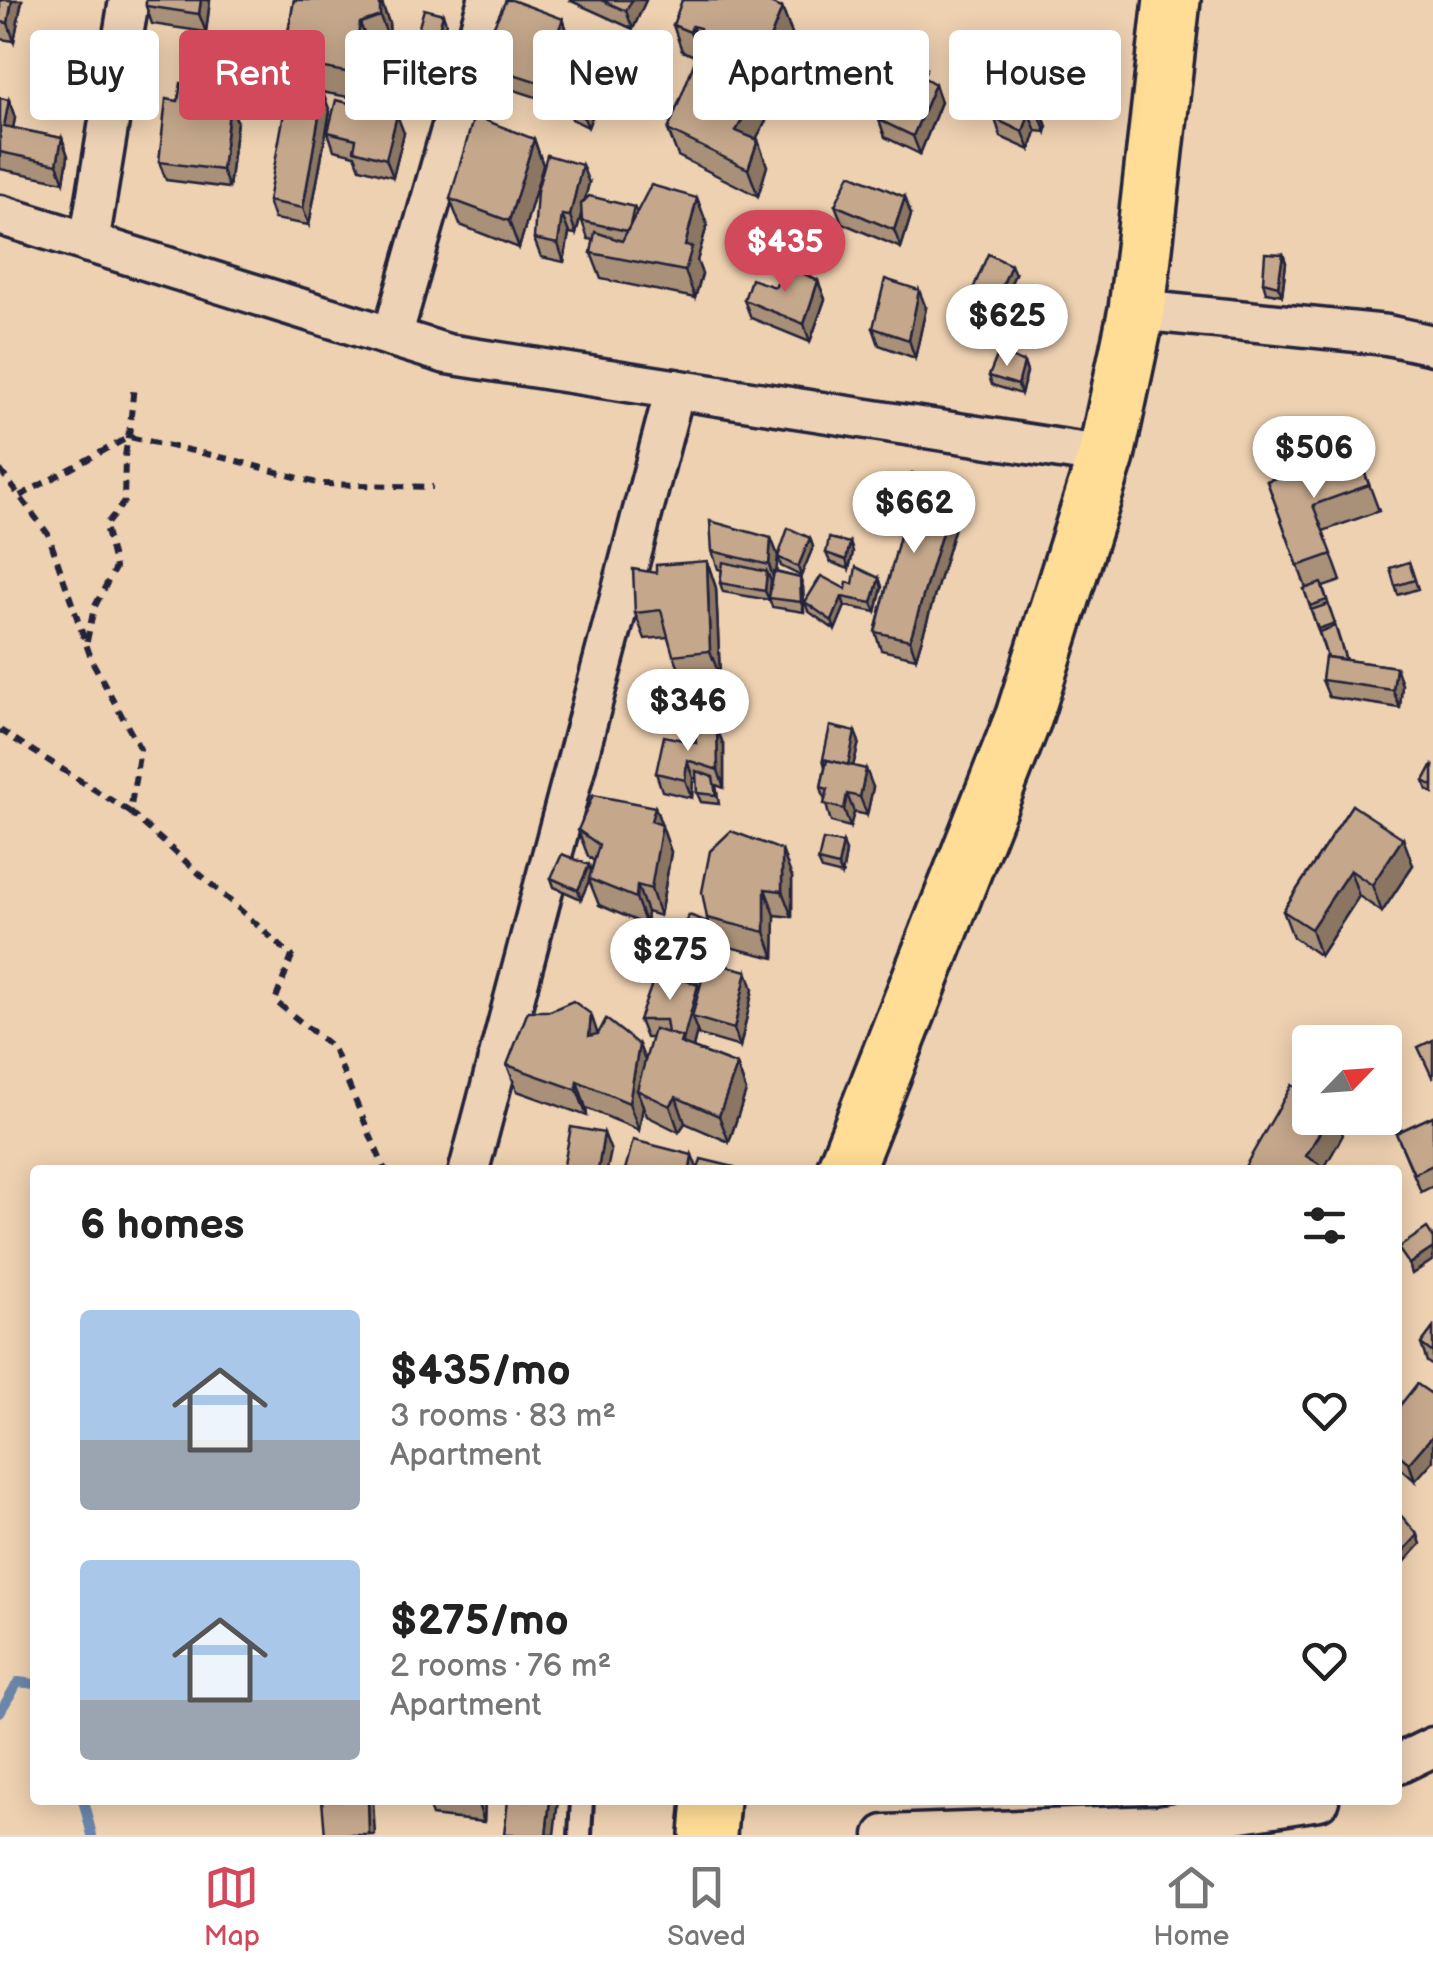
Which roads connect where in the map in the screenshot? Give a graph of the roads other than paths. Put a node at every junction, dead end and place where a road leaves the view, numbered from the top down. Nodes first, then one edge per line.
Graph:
1 (129, 0) edge
2 (488, 0) edge
3 (1172, 0) edge
4 (0, 215) edge
5 (89, 243) junction
6 (1137, 310) junction
7 (392, 337) junction
8 (1433, 345) edge
9 (675, 389) junction
10 (1106, 456) junction
11 (470, 1165) edge
12 (848, 1165) edge
13 (1433, 1747) edge
14 (1402, 1762) edge
15 (582, 1805) edge
16 (710, 1805) edge
17 (1287, 1805) edge
18 (580, 1835) edge
19 (708, 1835) edge
20 (885, 1835) edge

1 - 5 street
2 - 7 street
3 - 6 highway
4 - 5 street
5 - 7 street
6 - 8 street
6 - 10 highway
7 - 9 street
9 - 10 street
9 - 11 street
10 - 12 highway
13 - 14 street
15 - 18 lane
16 - 19 highway
17 - 20 street

